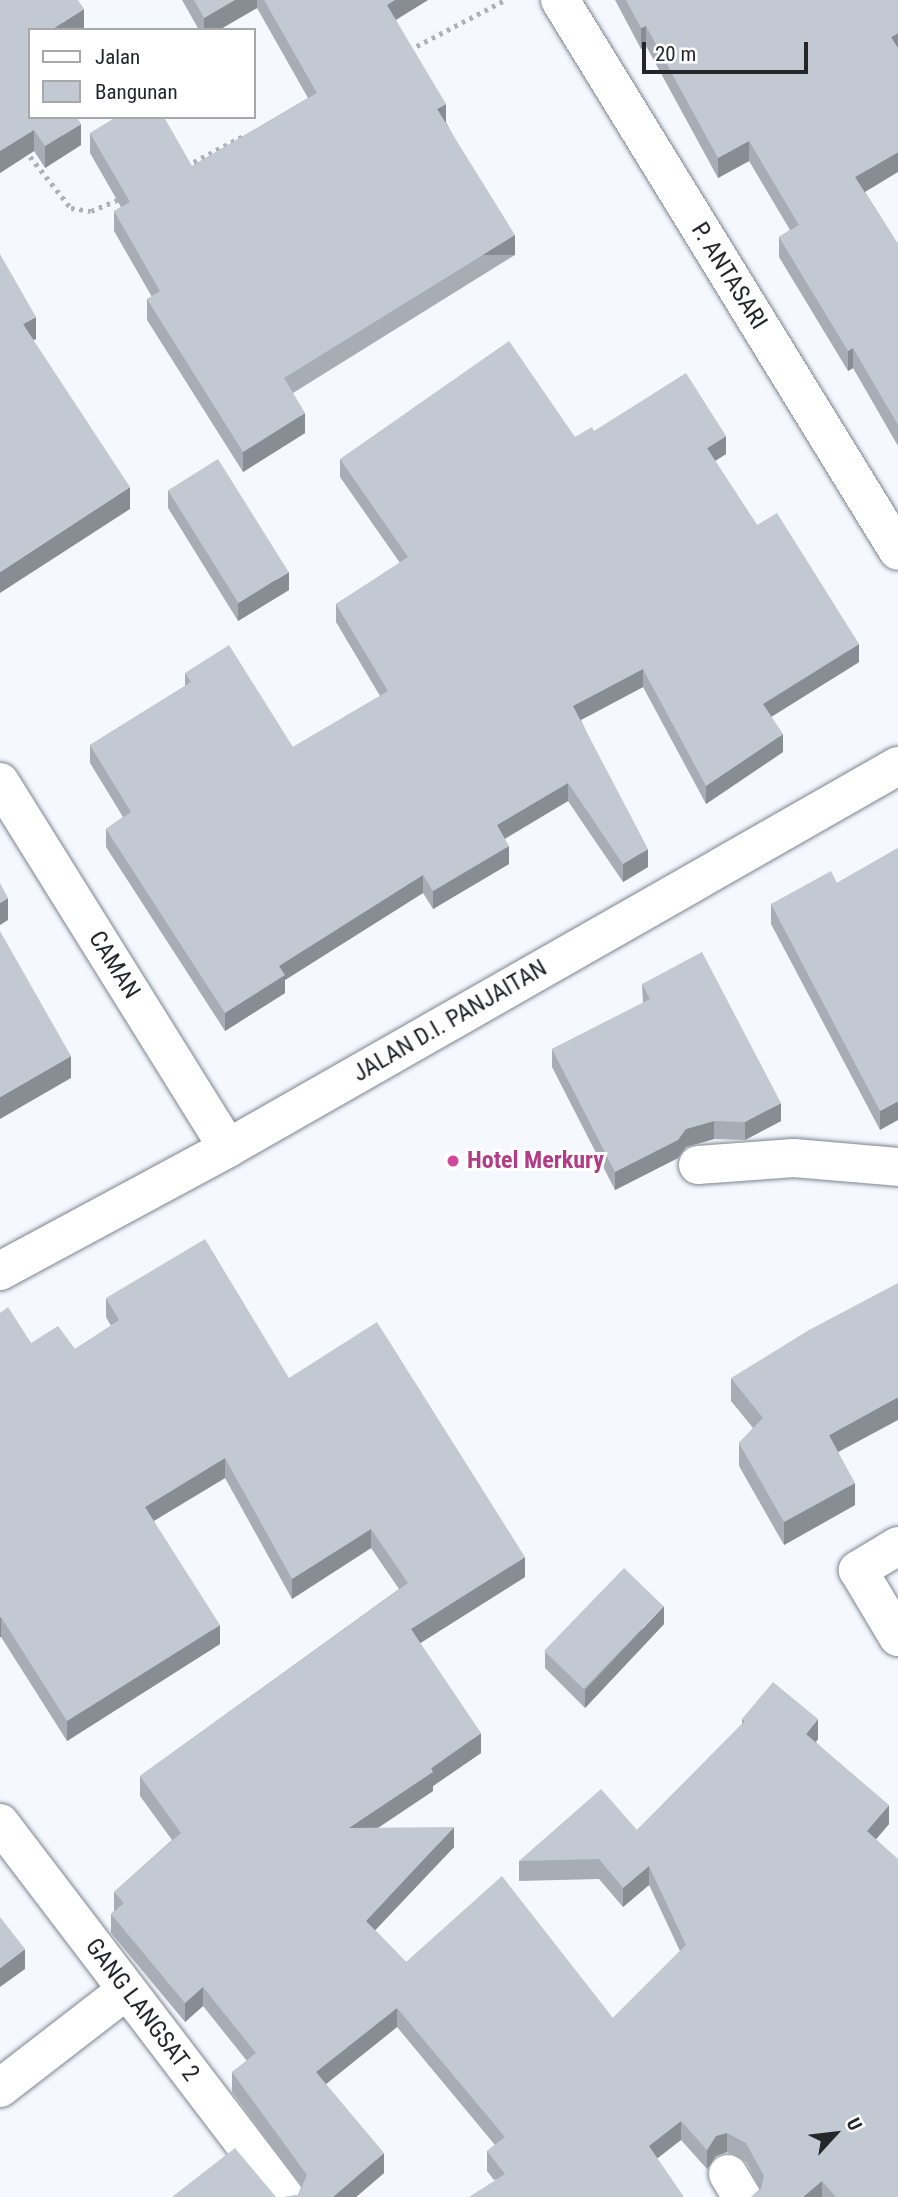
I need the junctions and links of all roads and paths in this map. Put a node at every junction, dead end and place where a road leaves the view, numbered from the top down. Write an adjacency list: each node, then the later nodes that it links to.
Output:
1 (505, 0): 3 (path)
2 (560, 0): 8 (street, P. ANTASARI)
3 (405, 52)
4 (256, 130): 6 (path)
5 (21, 145): 7 (path)
6 (182, 168)
7 (132, 194)
8 (898, 551)
9 (898, 766): 11 (street, JALAN D.I. PANJAITAN)
10 (0, 782): 11 (street, CAMAN)
11 (228, 1148): 14 (street, JALAN D.I. PANJAITAN)
12 (698, 1165): 13 (street)
13 (898, 1167)
14 (0, 1271)
15 (898, 1546): 16 (street)
16 (898, 1637)
17 (0, 1823): 18 (street, GANG LANGSAT 2)
18 (127, 1990): 19 (street); 20 (street, GANG LANGSAT 2)
19 (0, 2088)
20 (285, 2197)

